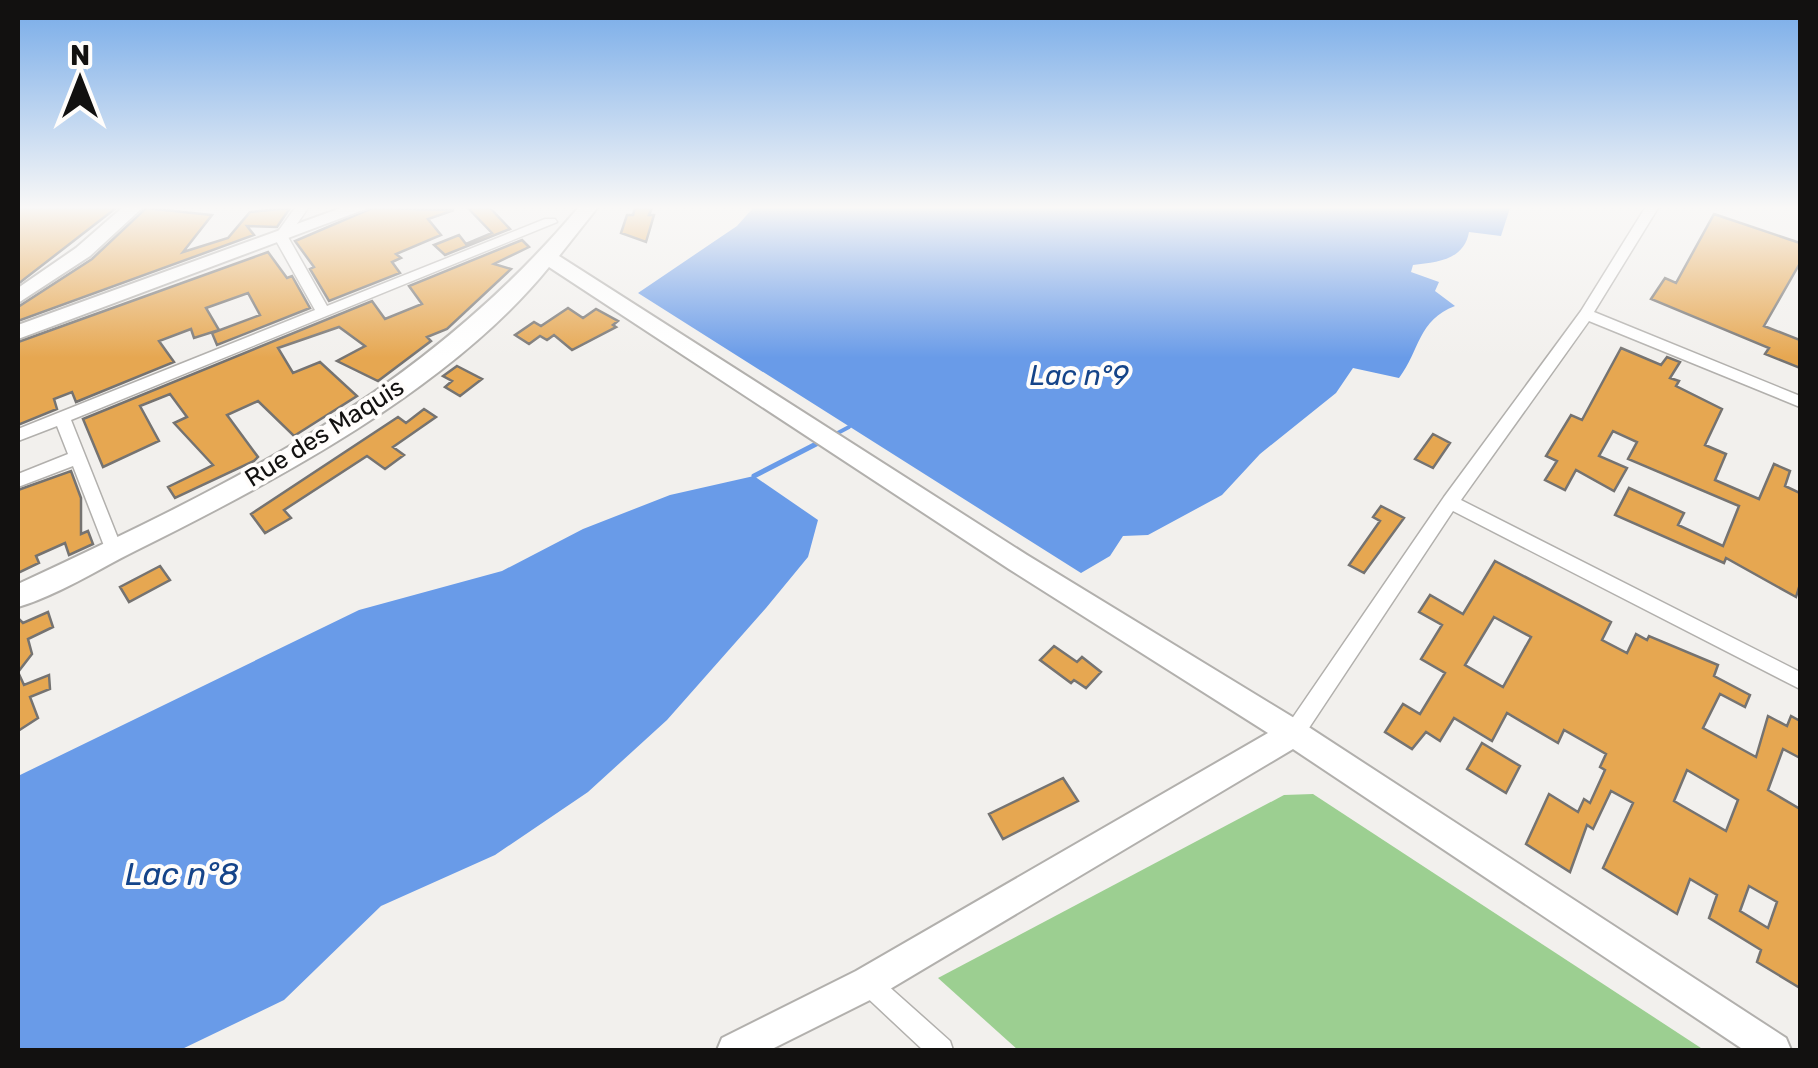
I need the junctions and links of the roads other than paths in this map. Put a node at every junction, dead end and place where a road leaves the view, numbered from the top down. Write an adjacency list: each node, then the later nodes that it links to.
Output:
1 (75, 258): 7 (street)
2 (223, 258): 10 (street)
3 (293, 258): 8 (street)
4 (470, 258): 8 (street)
5 (549, 258): 17 (street, Rue des Maquis); 20 (street)
6 (1621, 258): 9 (street)
7 (18, 297)
8 (322, 311): 12 (street)
9 (1586, 314): 11 (street); 16 (street)
10 (18, 332)
11 (1800, 402)
12 (62, 418): 13 (street); 14 (street)
13 (18, 435)
14 (78, 457): 15 (street); 17 (street)
15 (18, 481)
16 (1450, 502): 19 (street); 20 (street)
17 (114, 551): 18 (street, Rue des Maquis)
18 (18, 596)
19 (1800, 681)
20 (1294, 733): 21 (street); 24 (street)
21 (868, 982): 22 (street); 23 (street)
22 (734, 1050)
23 (941, 1050)
24 (1774, 1050)

